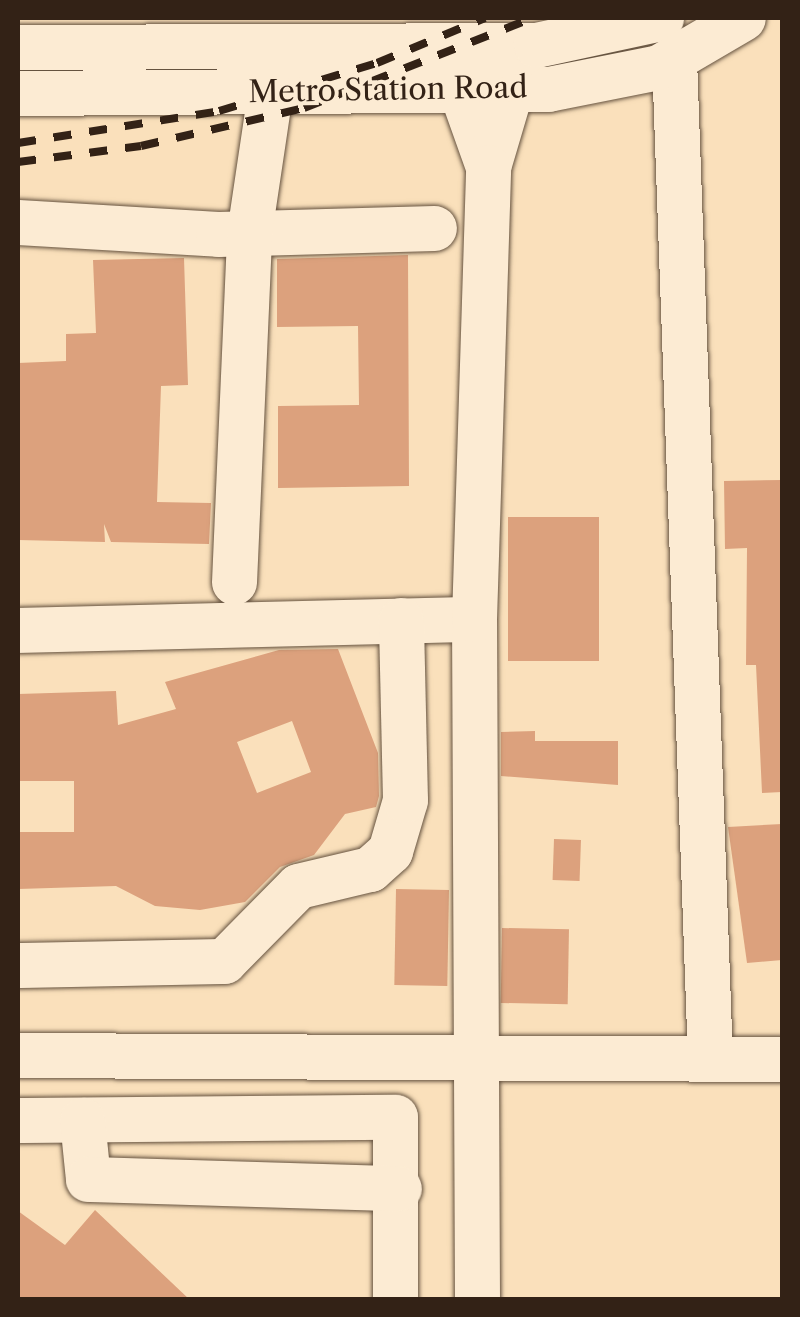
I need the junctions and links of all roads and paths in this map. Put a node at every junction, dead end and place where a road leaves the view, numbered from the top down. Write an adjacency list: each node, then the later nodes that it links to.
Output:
1 (742, 18): 3 (street, Metro Station Road)
2 (270, 32): 3 (street, Metro Station Road); 4 (street, Metro Station Road)
3 (667, 38): 5 (street, Metro Station Road); 19 (street)
4 (18, 47)
5 (512, 89): 6 (street, Metro Station Road); 9 (street)
6 (460, 91): 7 (street, Metro Station Road); 9 (street)
7 (270, 92): 8 (street, Metro Station Road); 12 (street)
8 (18, 93)
9 (488, 167): 14 (street)
10 (18, 222): 12 (street)
11 (434, 228): 12 (street)
12 (248, 233): 13 (street)
13 (234, 582)
14 (474, 619): 15 (street); 21 (street)
15 (401, 620): 16 (street); 17 (street)
16 (18, 630)
17 (18, 965)
18 (18, 1055): 21 (street)
19 (710, 1058): 20 (street); 21 (street)
20 (782, 1059)
21 (476, 1062): 26 (street)
22 (18, 1120): 23 (street)
23 (82, 1120): 24 (street); 24 (street)
24 (399, 1188): 25 (street)
25 (395, 1300)
26 (476, 1300)

